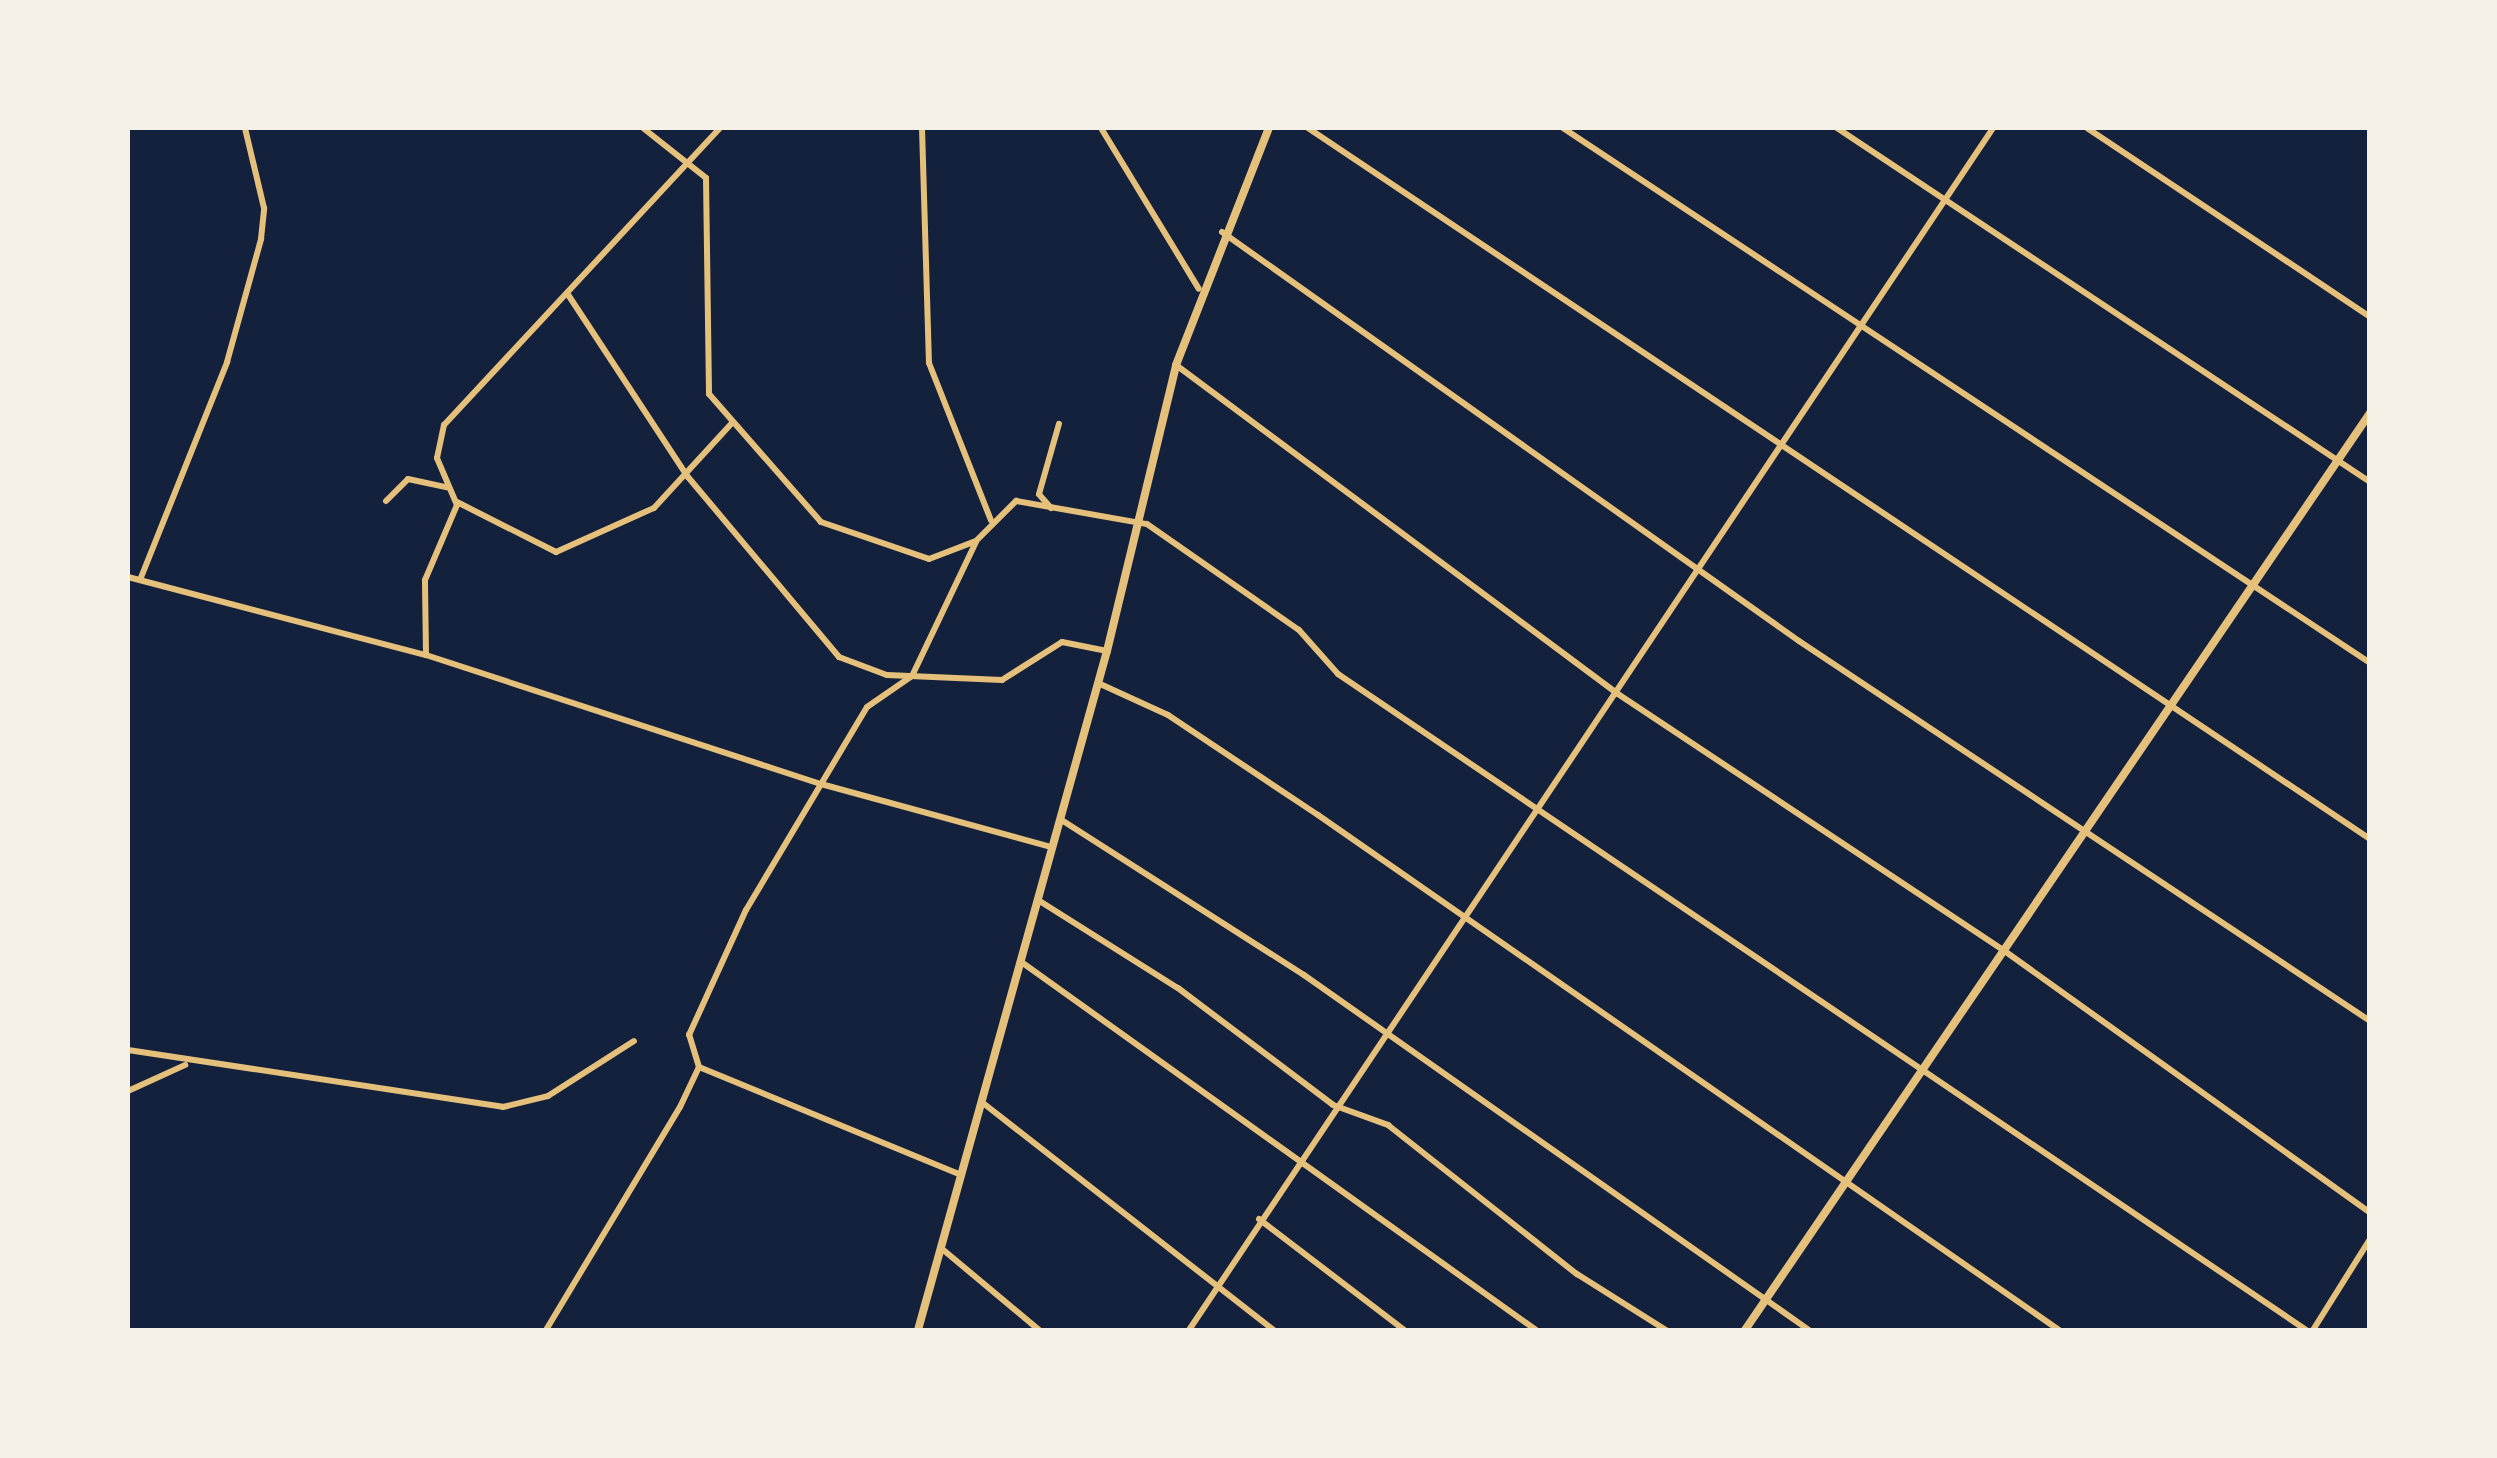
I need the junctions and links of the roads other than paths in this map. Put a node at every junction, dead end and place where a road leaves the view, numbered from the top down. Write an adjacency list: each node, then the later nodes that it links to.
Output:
1 (245, 128): 36 (street)
2 (643, 128): 12 (street)
3 (720, 128): 12 (street)
4 (922, 128): 31 (street)
5 (1100, 128): 15 (street)
6 (1268, 128): 14 (street)
7 (1308, 128): 23 (street)
8 (1563, 128): 18 (street)
9 (1837, 128): 13 (street)
10 (1993, 128): 13 (street)
11 (2087, 128): 17 (street)
12 (690, 160): 16 (street); 22 (street)
13 (1946, 200): 18 (street); 24 (street)
14 (1222, 232): 15 (street); 34 (street)
15 (1199, 289): 19 (street)
16 (567, 293): 25 (street); 27 (street)
17 (2370, 317)
18 (1861, 325): 23 (street); 37 (street)
19 (1176, 365): 32 (street); 43 (street)
20 (2370, 412): 24 (street)
21 (1059, 424): 30 (street)
22 (730, 425): 25 (street); 33 (street)
23 (1781, 446): 34 (street); 44 (street)
24 (2337, 460): 26 (street); 37 (street)
25 (688, 477): 29 (street); 41 (street)
26 (2370, 482)
27 (447, 487): 28 (street); 29 (street)
28 (386, 501)
29 (456, 502): 39 (street)
30 (1052, 509): 31 (street); 32 (street)
31 (992, 520): 33 (street)
32 (1138, 522): 38 (street); 46 (street)
33 (976, 541): 41 (street)
34 (1697, 566): 43 (street); 48 (street)
35 (128, 577): 36 (street)
36 (140, 580): 39 (street)
37 (2254, 586): 40 (street); 44 (street)
38 (1107, 652): 41 (street); 42 (street)
39 (426, 655): 45 (street)
40 (2370, 664)
41 (912, 676): 45 (street)
42 (1098, 683): 47 (street); 52 (street)
43 (1618, 694): 46 (street); 53 (street)
44 (2172, 710): 48 (street); 49 (street)
45 (821, 784): 50 (street); 60 (street)
46 (1540, 812): 52 (street); 61 (street)
47 (1060, 818): 50 (street); 56 (street)
48 (2088, 833): 53 (street); 55 (street)
49 (2370, 839)
50 (1052, 848): 51 (street)
51 (1038, 900): 54 (street); 64 (street)
52 (1462, 914): 56 (street); 67 (street)
53 (2006, 952): 61 (street); 68 (street)
54 (1020, 961): 63 (street); 65 (street)
55 (2370, 1020)
56 (1380, 1035): 64 (street); 73 (street)
57 (634, 1040): 59 (street)
58 (128, 1050): 59 (street)
59 (186, 1065): 62 (street)
60 (699, 1067): 66 (street); 74 (street)
61 (1926, 1068): 67 (street); 85 (street)
62 (128, 1089)
63 (982, 1103): 66 (street); 72 (street)
64 (1340, 1106): 65 (street); 81 (street)
65 (1296, 1164): 69 (street); 80 (street)
66 (961, 1175): 71 (street)
67 (1846, 1183): 73 (street); 84 (street)
68 (2370, 1213)
69 (1260, 1219): 72 (street); 79 (street)
70 (2370, 1238): 85 (street)
71 (941, 1248): 75 (street); 76 (street)
72 (1214, 1284): 77 (street); 78 (street)
73 (1763, 1302): 82 (street); 83 (street)
74 (546, 1330)
75 (918, 1330)
76 (1040, 1330)
77 (1189, 1330)
78 (1274, 1330)
79 (1404, 1330)
80 (1536, 1330)
81 (1666, 1330)
82 (1745, 1330)
83 (1808, 1330)
84 (2060, 1330)
85 (2310, 1330)

